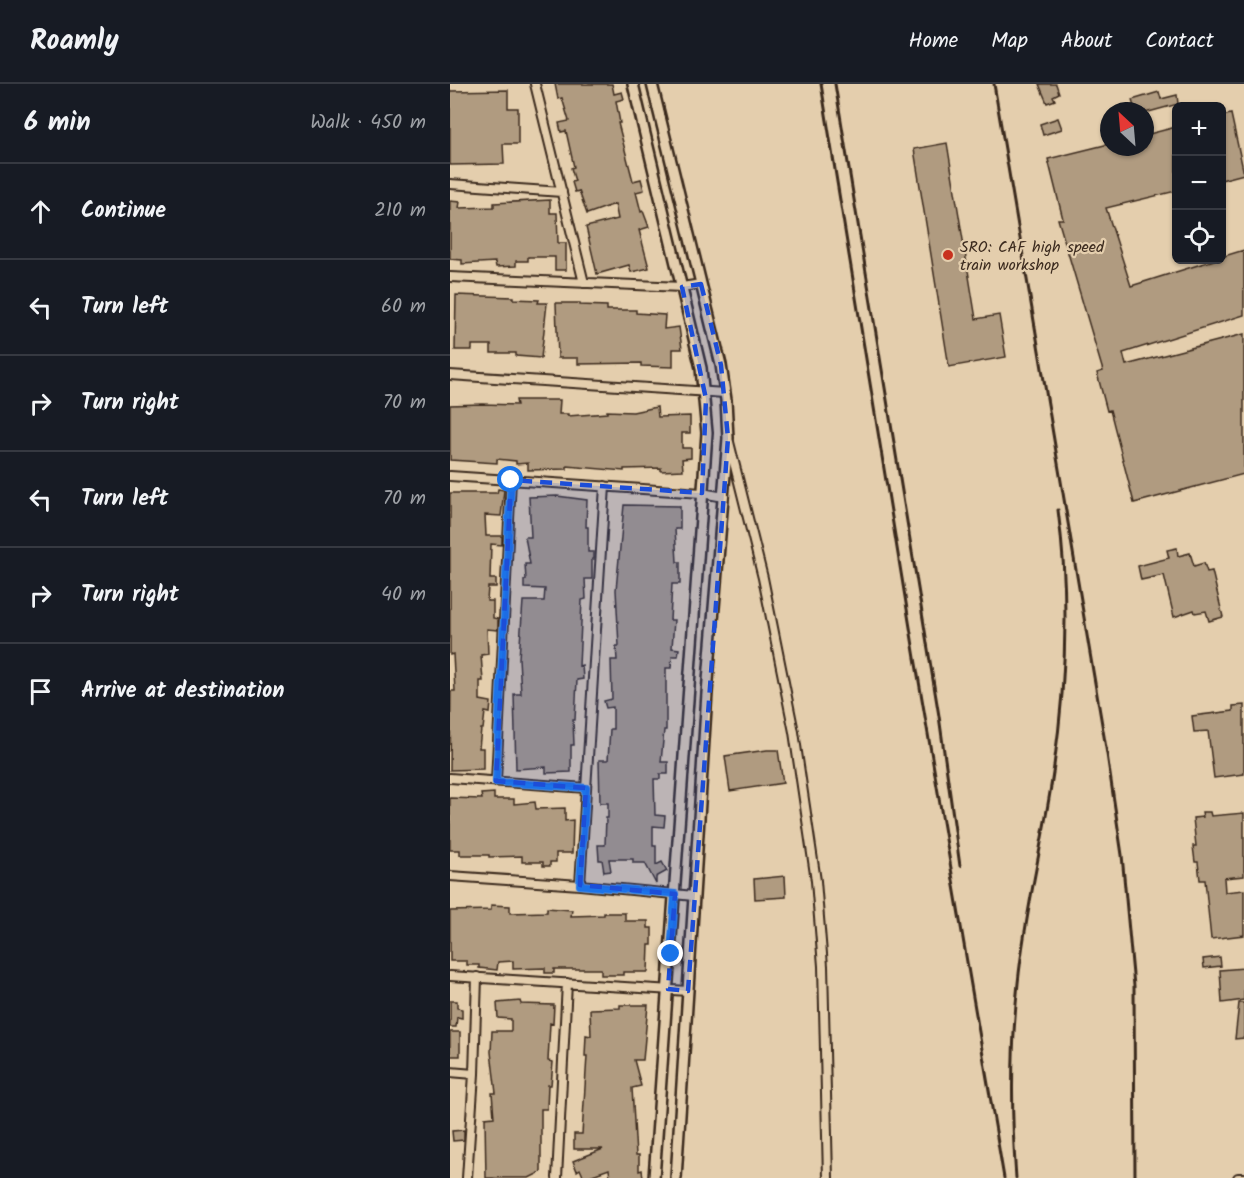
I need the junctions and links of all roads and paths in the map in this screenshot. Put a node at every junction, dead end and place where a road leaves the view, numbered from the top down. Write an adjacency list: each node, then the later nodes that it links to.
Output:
1 (535, 84): 5 (street)
2 (633, 84): 9 (street)
3 (652, 84): 8 (street)
4 (450, 184): 5 (street)
5 (562, 192): 7 (street)
6 (450, 277): 7 (street)
7 (584, 283): 9 (street)
8 (700, 284): 9 (street); 12 (street)
9 (682, 287): 11 (street)
10 (450, 375): 11 (street)
11 (704, 391): 12 (street); 17 (street)
12 (725, 393): 13 (street)
13 (728, 438): 18 (street); 37 (street)
14 (450, 476): 15 (street)
15 (511, 480): 16 (street); 20 (street)
16 (605, 486): 17 (street); 21 (street)
17 (702, 492): 18 (street); 24 (street)
18 (724, 497): 25 (street)
19 (450, 778): 20 (street)
20 (496, 782): 21 (street)
21 (586, 788): 23 (street)
22 (450, 876): 23 (street)
23 (580, 885): 24 (street)
24 (675, 894): 25 (street); 29 (street)
25 (694, 896): 30 (street)
26 (450, 976): 27 (street)
27 (477, 978): 28 (street); 32 (street)
28 (567, 983): 29 (street); 34 (street)
29 (668, 989): 30 (street); 35 (street)
30 (688, 991): 36 (street)
31 (450, 1072): 32 (street)
32 (474, 1074): 33 (street)
33 (467, 1178)
34 (557, 1178)
35 (654, 1178)
36 (676, 1178)
37 (828, 1178)
38 (1238, 1178): 39 (street)
39 (1244, 1178)

